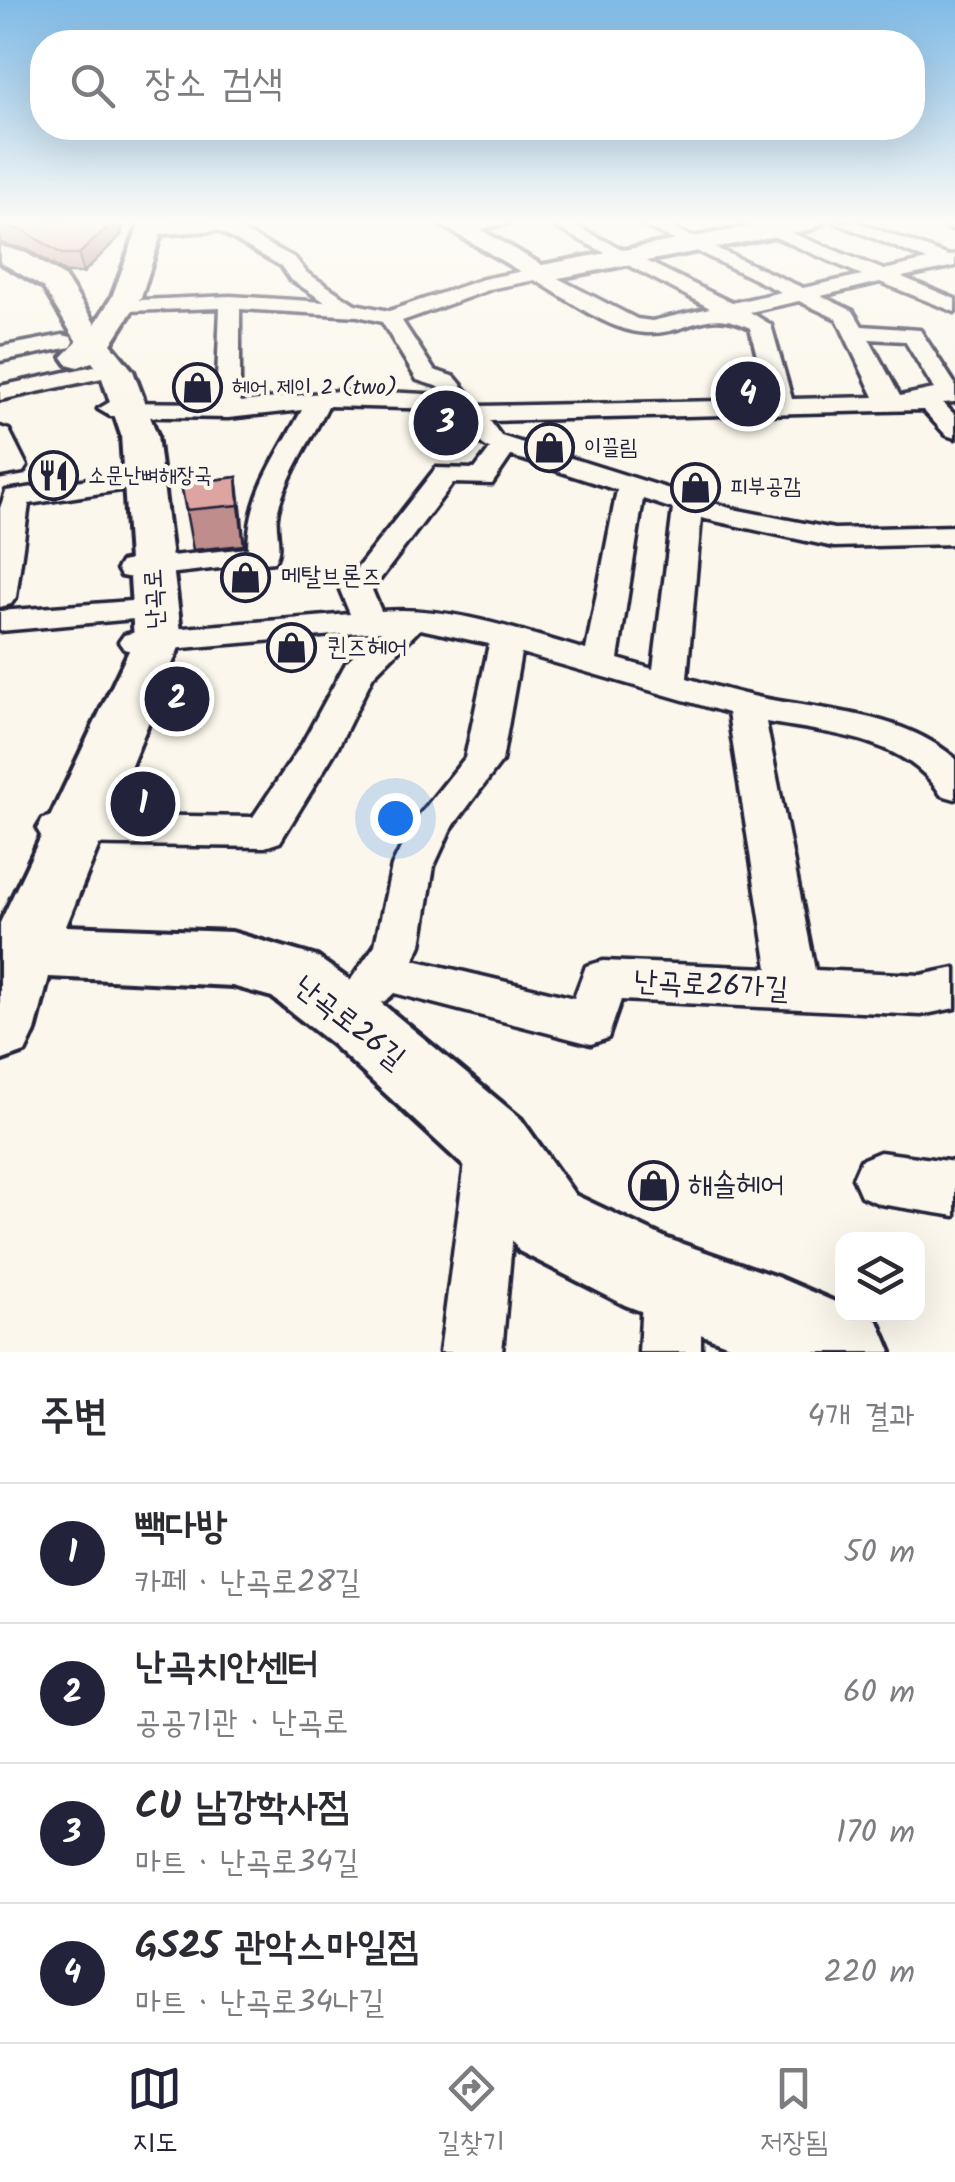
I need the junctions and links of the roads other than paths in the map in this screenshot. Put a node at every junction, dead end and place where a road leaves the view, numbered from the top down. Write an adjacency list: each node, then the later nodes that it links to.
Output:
1 (25, 285): 20 (street, 난곡로)
2 (55, 285): 20 (street, 난곡로)
3 (132, 285): 13 (street)
4 (313, 285): 15 (street)
5 (487, 285): 17 (street)
6 (559, 285): 16 (street)
7 (679, 285): 16 (street)
8 (783, 285): 11 (street)
9 (842, 285): 11 (street)
10 (904, 285): 14 (street)
11 (802, 294): 16 (street); 18 (street)
12 (230, 302): 13 (street); 15 (street); 27 (street)
13 (126, 305): 20 (street)
14 (955, 306)
15 (350, 309): 17 (street)
16 (731, 311): 25 (street)
17 (390, 318): 26 (street)
18 (854, 332): 22 (street); 24 (street)
19 (0, 354): 20 (street)
20 (95, 372): 21 (street); 27 (street); 32 (street, 난곡로); 37 (street, 난곡로)
21 (0, 392)
22 (946, 398): 24 (street); 28 (street)
23 (319, 400): 26 (street); 27 (street); 37 (street)
24 (894, 404): 25 (street)
25 (782, 406): 26 (street)
26 (468, 410): 30 (street)
27 (228, 411)
28 (955, 430)
29 (0, 435): 31 (street)
30 (506, 445): 33 (street); 40 (street)
31 (0, 468)
32 (124, 482): 36 (street); 37 (street, 난곡로)
33 (631, 487): 34 (street); 42 (street)
34 (688, 506): 35 (street); 43 (street)
35 (955, 534)
36 (0, 597)
37 (145, 606): 39 (street); 40 (street); 46 (street, 난곡로)
38 (412, 618): 40 (street); 41 (street); 46 (street)
39 (0, 622)
40 (370, 622)
41 (507, 640): 42 (street); 50 (street)
42 (600, 666): 43 (street)
43 (669, 685): 44 (street)
44 (745, 706): 45 (street); 49 (street)
45 (955, 785)
46 (62, 829): 47 (street, 난곡로)
47 (8, 947): 50 (street, 난곡로26길); 51 (street, 난곡로)
48 (955, 988): 49 (street, 난곡로26가길)
49 (795, 990): 50 (street, 난곡로26가길)
50 (365, 993): 52 (street, 난곡로26길)
51 (0, 1031)
52 (494, 1144): 55 (street, 난곡로26길); 56 (street)
53 (880, 1178): 54 (street)
54 (955, 1188)
55 (671, 1317): 57 (street, 난곡로26길)
56 (472, 1352)
57 (847, 1352)

